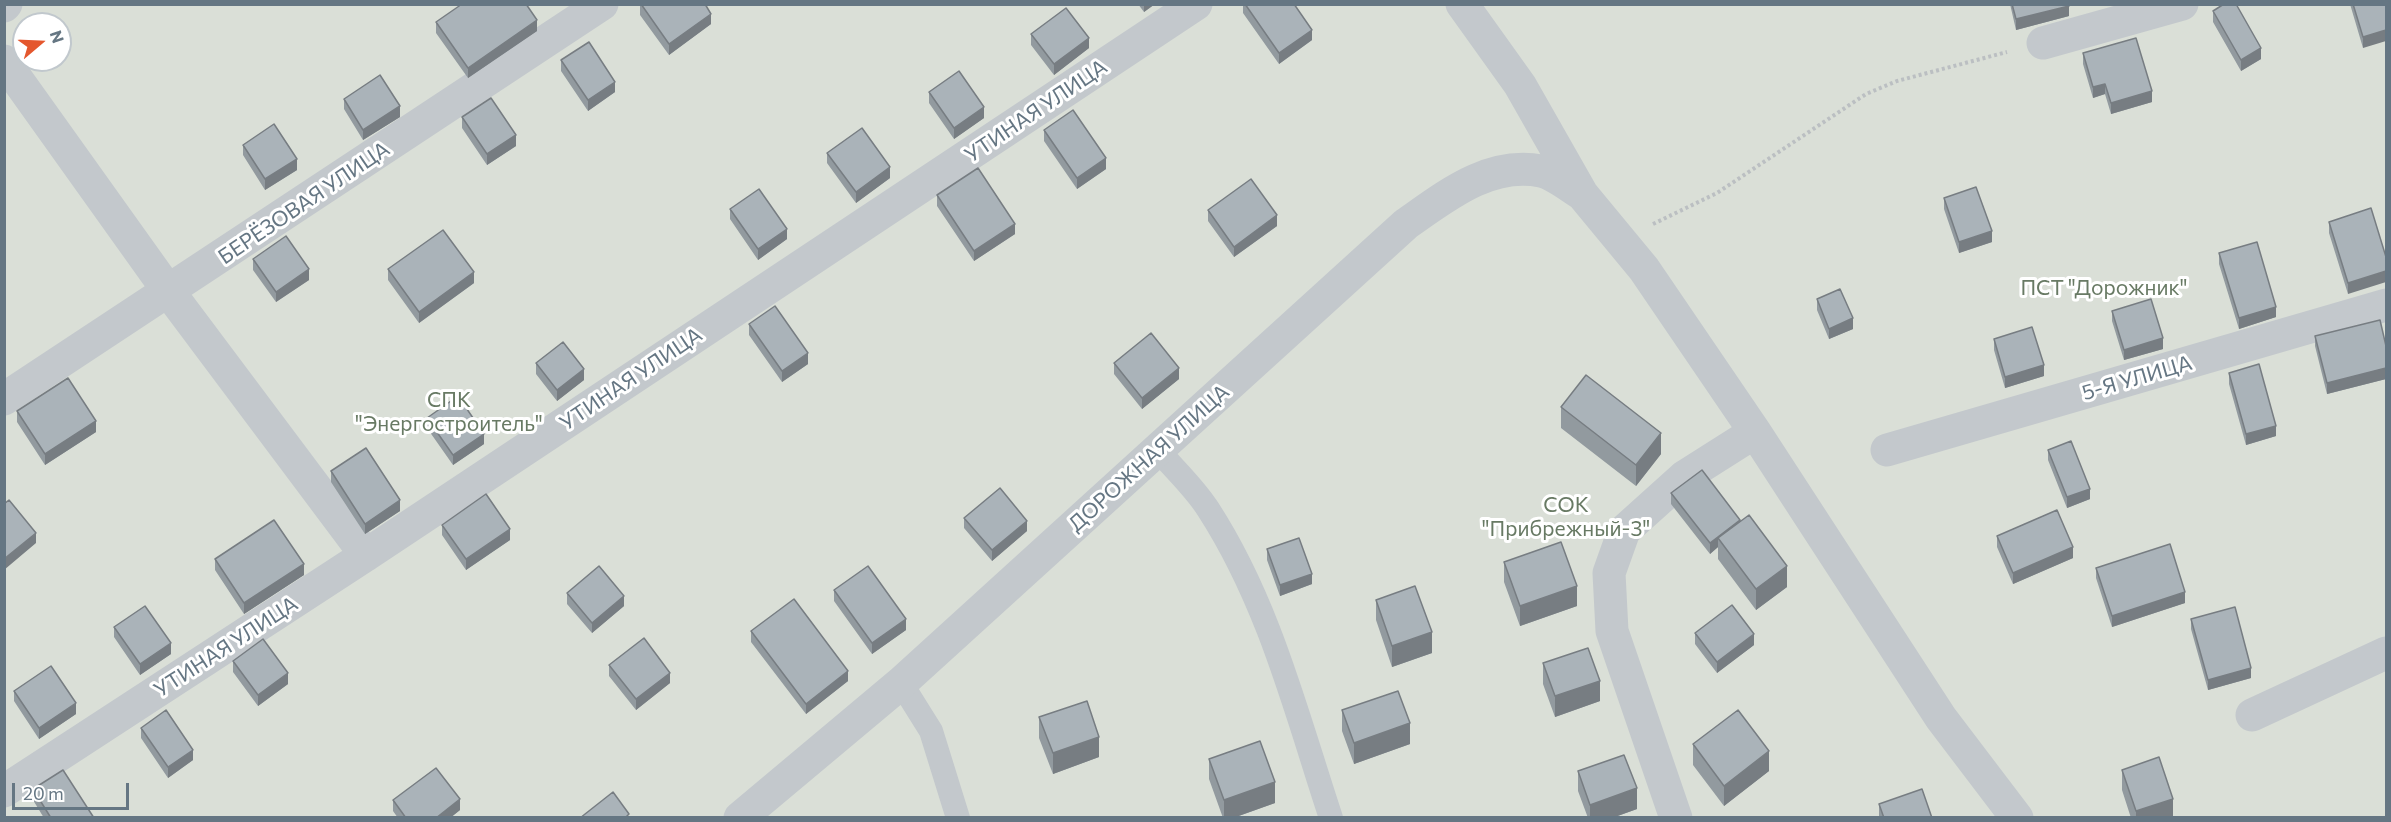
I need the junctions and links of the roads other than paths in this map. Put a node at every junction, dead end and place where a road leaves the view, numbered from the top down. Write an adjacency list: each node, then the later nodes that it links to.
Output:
1 (602, 4): 8 (street, БЕРЁЗОВАЯ УЛИЦА)
2 (1196, 4): 14 (street, УТИНАЯ УЛИЦА)
3 (1462, 4): 7 (street)
4 (2182, 4): 5 (street)
5 (2043, 43)
6 (4, 61): 8 (street)
7 (1582, 194): 11 (street); 12 (street, ДОРОЖНАЯ УЛИЦА)
8 (169, 292): 10 (street, БЕРЁЗОВАЯ УЛИЦА); 14 (street)
9 (2386, 305): 13 (street, 5-Я УЛИЦА)
10 (4, 399)
11 (1755, 432): 22 (street); 23 (street)
12 (1157, 449): 16 (street, ДОРОЖНАЯ УЛИЦА); 21 (lane)
13 (1887, 450)
14 (366, 555): 18 (street, УТИНАЯ УЛИЦА)
15 (2386, 653): 17 (street)
16 (901, 683): 19 (street, ДОРОЖНАЯ УЛИЦА); 20 (lane)
17 (2252, 715)
18 (4, 791)
19 (740, 818)
20 (958, 818)
21 (1330, 818)
22 (1676, 818)
23 (2017, 818)

